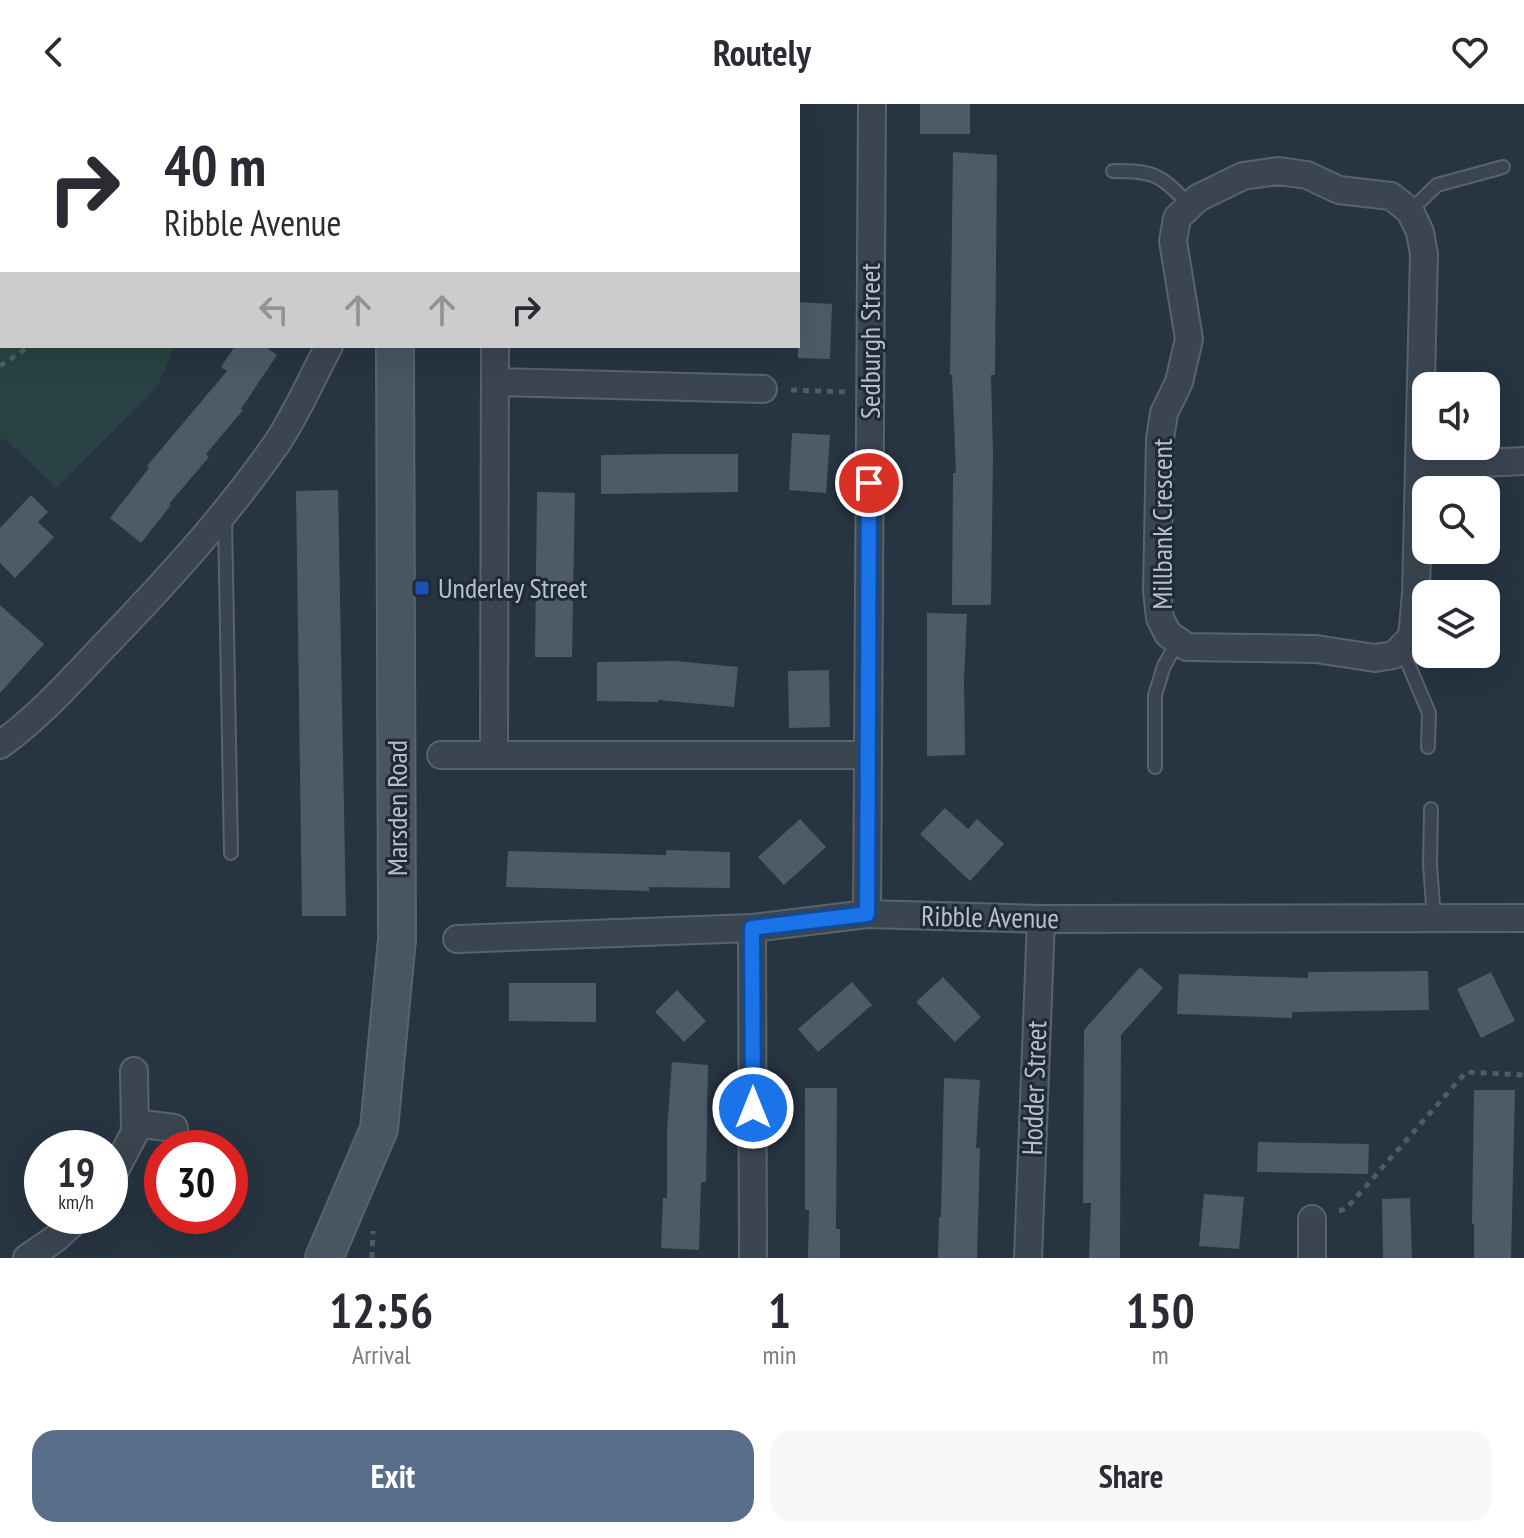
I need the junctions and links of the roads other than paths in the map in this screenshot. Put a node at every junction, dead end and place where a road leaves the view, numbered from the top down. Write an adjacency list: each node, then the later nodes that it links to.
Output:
1 (872, 104): 20 (street, Sedburgh Street)
2 (1503, 167): 5 (lane)
3 (1113, 171): 4 (lane)
4 (1190, 205): 5 (street); 14 (street, Millbank Crescent)
5 (1410, 211): 12 (street)
6 (328, 348): 13 (street)
7 (395, 348): 37 (street, Marsden Road)
8 (495, 348): 9 (street)
9 (495, 382): 10 (street); 19 (street)
10 (763, 389)
11 (1524, 461): 12 (street)
12 (1419, 466): 15 (street)
13 (225, 511): 16 (street); 23 (lane)
14 (1178, 641): 15 (street, Millbank Crescent); 21 (lane)
15 (1401, 647): 17 (lane)
16 (0, 745)
17 (1428, 747)
18 (441, 755): 19 (street)
19 (494, 755): 20 (street)
20 (868, 755): 24 (street, Sedburgh Street)
21 (1155, 767)
22 (1431, 809): 25 (lane)
23 (231, 853)
24 (867, 914): 27 (street, Ribble Avenue); 28 (street, Ribble Avenue)
25 (1434, 918): 26 (street, Ribble Avenue); 27 (street, Ribble Avenue)
26 (1524, 918)
27 (1041, 919): 39 (street, Hodder Street)
28 (752, 928): 29 (street, Ribble Avenue); 38 (street)
29 (457, 939)
30 (134, 1071): 31 (street)
31 (135, 1123): 32 (street); 33 (street)
32 (174, 1128)
33 (128, 1145)
34 (1312, 1219): 40 (street)
35 (60, 1234): 36 (street)
36 (27, 1258)
37 (324, 1258)
38 (753, 1258)
39 (1028, 1258)
40 (1312, 1258)

